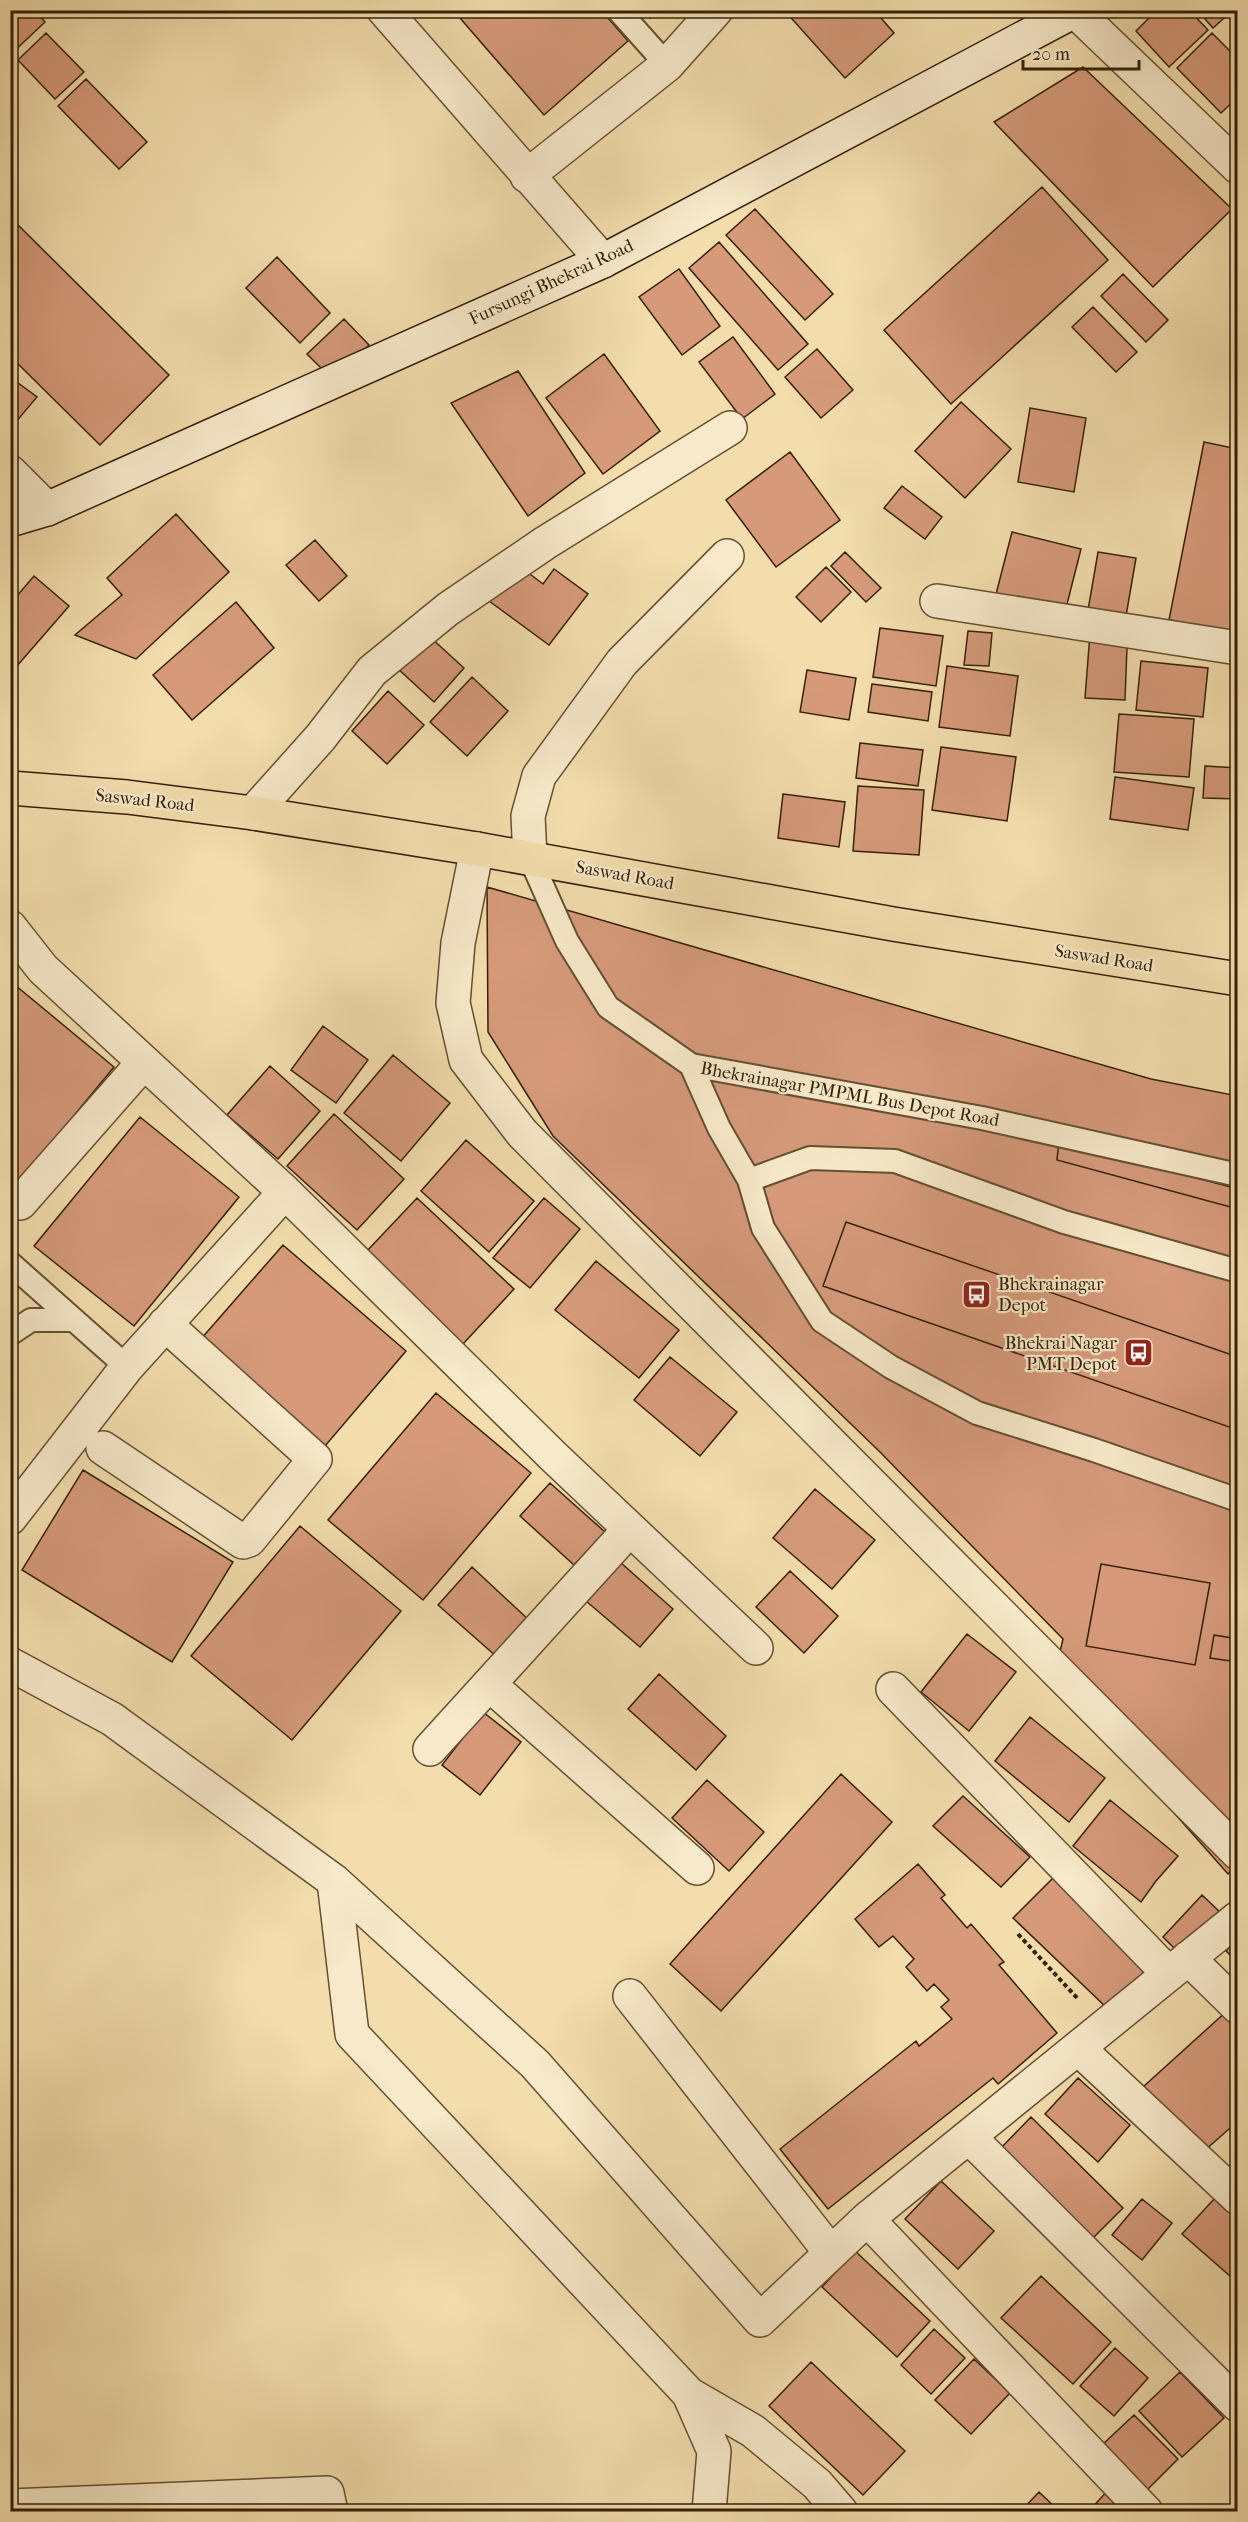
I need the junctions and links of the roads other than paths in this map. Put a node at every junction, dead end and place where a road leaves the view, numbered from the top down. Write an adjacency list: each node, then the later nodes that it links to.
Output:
1 (384, 10): 7 (street)
2 (618, 10): 5 (lane)
3 (716, 10): 5 (street)
4 (1076, 11): 6 (street); 8 (street, Fursungi Bhekrai Road)
5 (667, 65): 7 (street)
6 (1238, 167)
7 (527, 176): 8 (street)
8 (603, 261): 11 (street, Fursungi Bhekrai Road)
9 (730, 428): 17 (street)
10 (10, 472): 11 (street)
11 (47, 509): 12 (street, Fursungi Bhekrai Road)
12 (10, 520)
13 (727, 556): 19 (street)
14 (936, 601): 15 (street)
15 (1238, 648)
16 (10, 788): 17 (highway, Saswad Road)
17 (253, 813): 18 (highway, Saswad Road)
18 (477, 849): 19 (highway, Saswad Road); 43 (street)
19 (530, 858): 21 (highway, Saswad Road); 23 (lane, Bhekrainagar PMPML Bus Depot Road)
20 (14, 942): 22 (street)
21 (1238, 979)
22 (144, 1062): 26 (street); 27 (street)
23 (691, 1065): 24 (lane, Bhekrainagar PMPML Bus Depot Road); 25 (lane)
24 (1238, 1175)
25 (749, 1180): 29 (lane); 35 (lane)
26 (285, 1192): 31 (street); 37 (street)
27 (20, 1203)
28 (10, 1263): 30 (lane)
29 (1238, 1271)
30 (74, 1320): 32 (lane); 33 (lane)
31 (165, 1324): 33 (street); 34 (street)
32 (10, 1334)
33 (127, 1367): 36 (street)
34 (103, 1448)
35 (1238, 1500)
36 (10, 1518)
37 (630, 1530): 38 (street); 40 (street)
38 (756, 1648)
39 (10, 1664): 45 (street)
40 (489, 1684): 42 (street); 44 (street)
41 (893, 1689): 47 (street)
42 (430, 1749)
43 (1238, 1853)
44 (697, 1868)
45 (334, 1881): 54 (street); 55 (street)
46 (1238, 1918): 47 (street)
47 (1179, 1966): 49 (street); 50 (street)
48 (630, 1996): 54 (street)
49 (1238, 2007)
50 (1078, 2048): 51 (street); 52 (street)
51 (969, 2136): 53 (street); 56 (street)
52 (1238, 2198)
53 (867, 2219): 54 (street); 61 (street)
54 (831, 2253)
55 (689, 2394): 59 (street); 60 (street)
56 (1238, 2405)
57 (10, 2506): 58 (street)
58 (331, 2511)
59 (709, 2511)
60 (840, 2511)
61 (1146, 2511)

